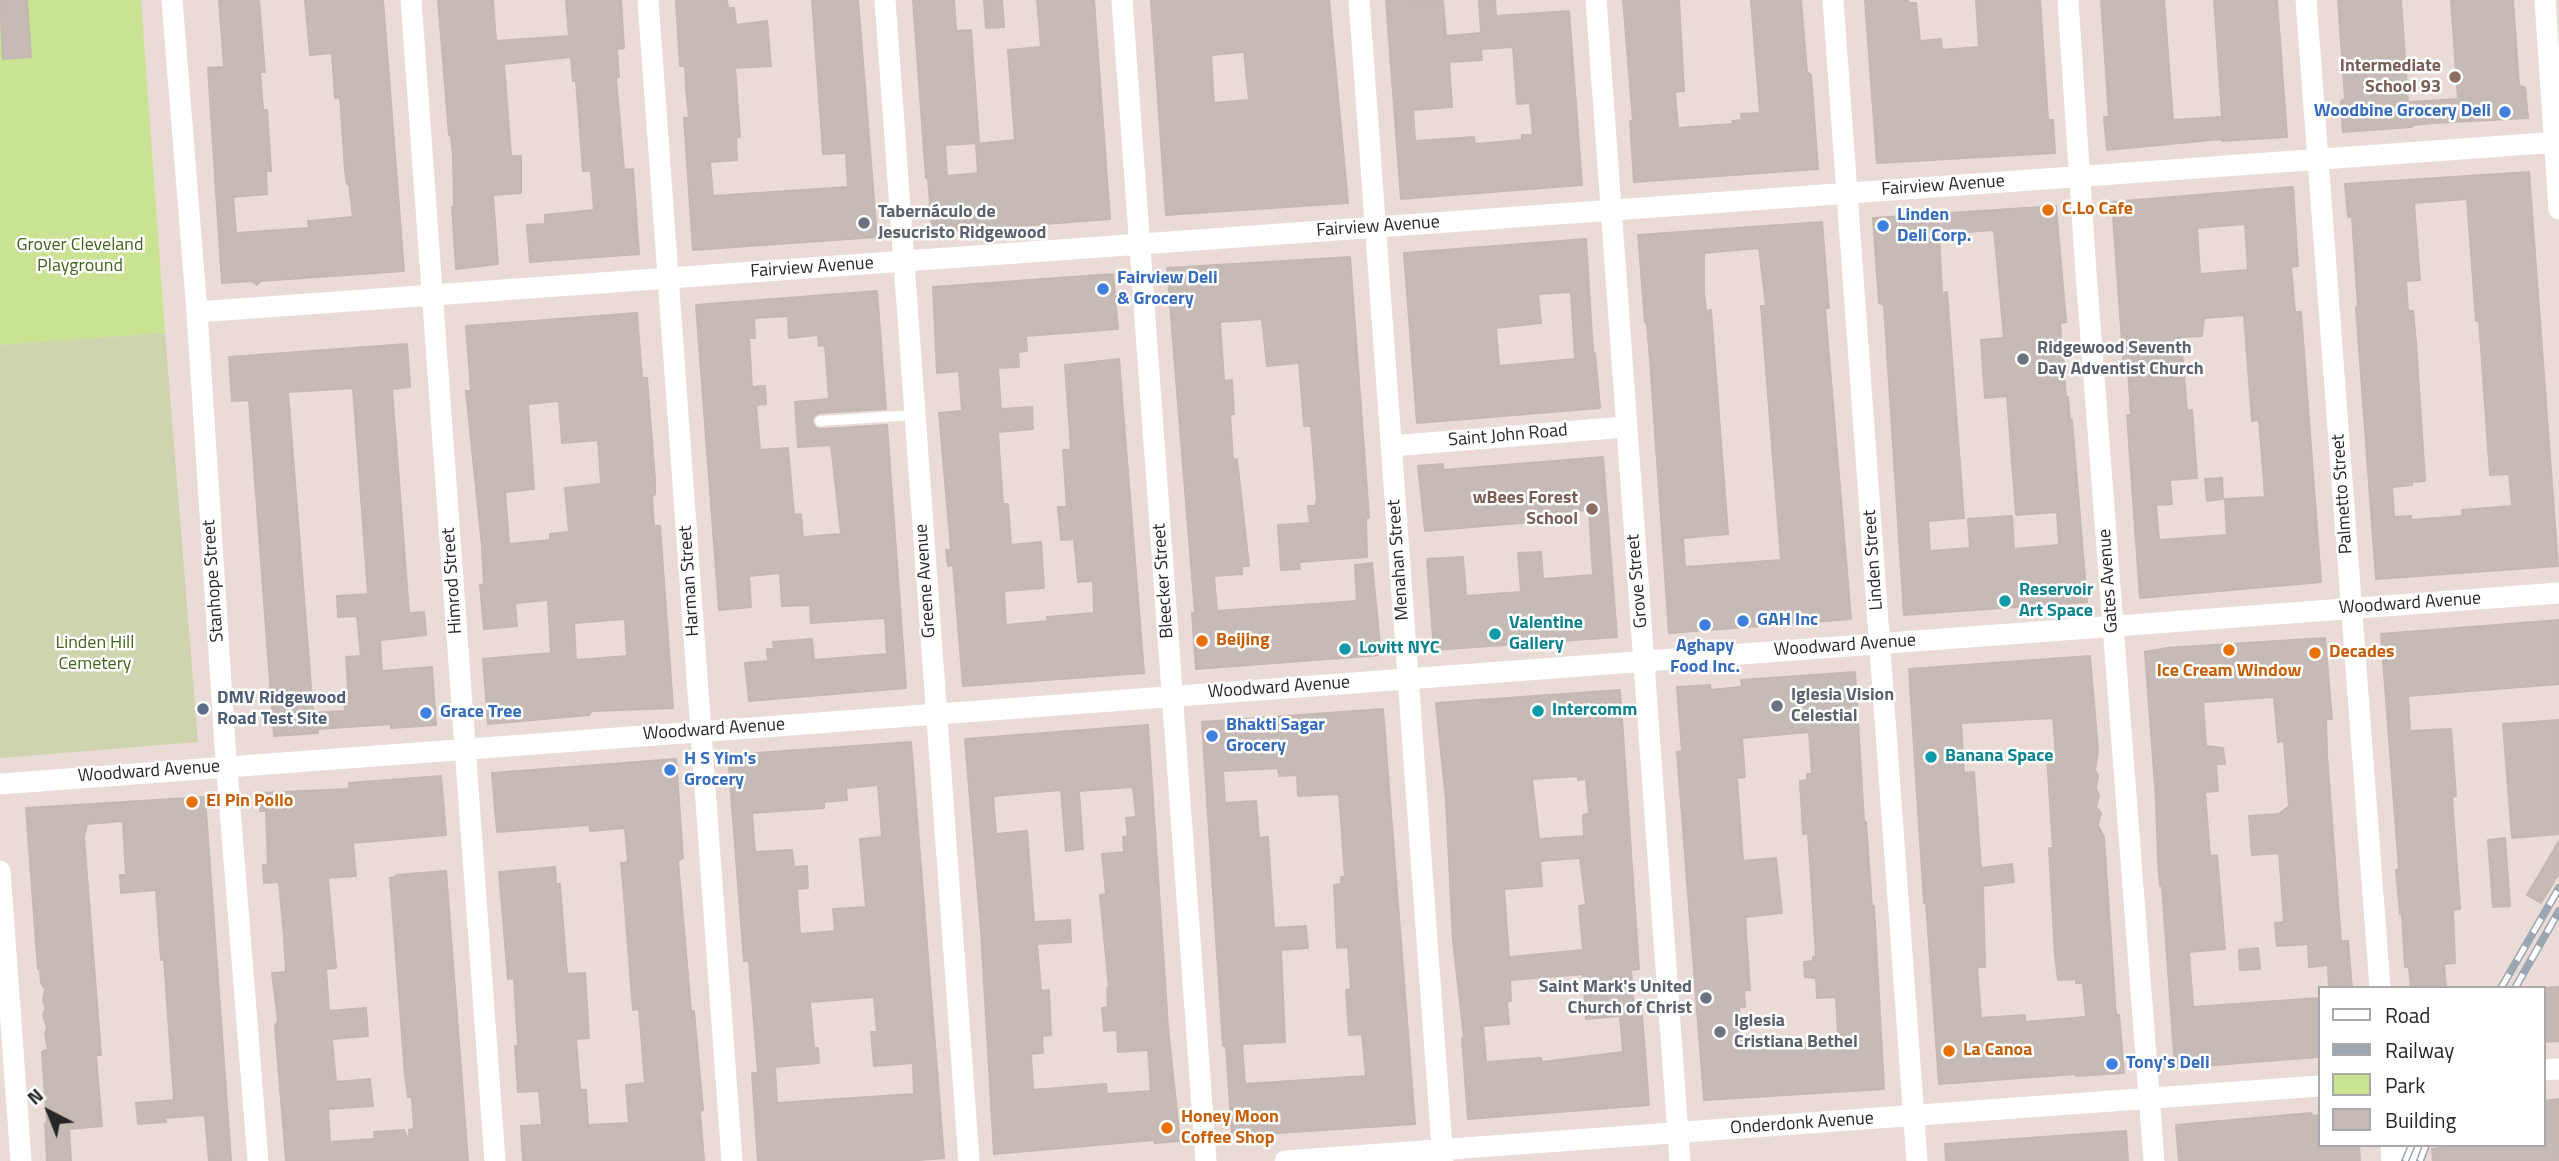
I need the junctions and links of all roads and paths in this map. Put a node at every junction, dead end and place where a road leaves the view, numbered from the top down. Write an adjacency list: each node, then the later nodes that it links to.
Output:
1 (172, 0): 23 (street, Stanhope Street)
2 (411, 0): 22 (street, Himrod Street)
3 (648, 0): 21 (street, Harman Street)
4 (884, 0): 20 (street, Greene Avenue)
5 (1122, 0): 19 (street, Bleecker Street)
6 (1359, 0): 18 (street, Menahan Street)
7 (1596, 0): 17 (street, Grove Street)
8 (1833, 0): 15 (street, Linden Street)
9 (2068, 0): 14 (street, Gates Avenue)
10 (2306, 0): 13 (street, Palmetto Street)
11 (2544, 0): 12 (street)
12 (2557, 142): 13 (street, Fairview Avenue); 16 (street)
13 (2318, 159): 14 (street, Fairview Avenue); 29 (street, Palmetto Street)
14 (2079, 176): 15 (street, Fairview Avenue); 30 (street, Gates Avenue)
15 (1847, 193): 17 (street, Fairview Avenue); 31 (street, Linden Street)
16 (2559, 209)
17 (1611, 211): 18 (street, Fairview Avenue); 26 (street, Grove Street)
18 (1375, 227): 19 (street, Fairview Avenue); 27 (street, Menahan Street)
19 (1139, 244): 20 (street, Fairview Avenue); 34 (street, Bleecker Street)
20 (903, 261): 21 (street, Fairview Avenue); 24 (street, Greene Avenue)
21 (668, 279): 22 (street, Fairview Avenue); 36 (street, Harman Street)
22 (432, 296): 23 (street, Fairview Avenue); 37 (street, Himrod Street)
23 (197, 312): 38 (street, Stanhope Street)
24 (914, 415): 25 (lane); 35 (street, Greene Avenue)
25 (820, 421)
26 (1625, 427): 27 (street, Saint John Road); 32 (street, Grove Street)
27 (1391, 446): 33 (street, Menahan Street)
28 (2559, 593): 29 (street, Woodward Avenue)
29 (2351, 608): 30 (street, Woodward Avenue); 41 (street, Palmetto Street)
30 (2112, 626): 31 (street, Woodward Avenue); 43 (street, Gates Avenue)
31 (1880, 643): 32 (street, Woodward Avenue); 44 (street, Linden Street)
32 (1644, 661): 33 (street, Woodward Avenue); 45 (street, Grove Street)
33 (1408, 678): 34 (street, Woodward Avenue); 46 (street, Menahan Street)
34 (1172, 696): 35 (street, Woodward Avenue); 52 (street, Bleecker Street)
35 (936, 713): 36 (street, Woodward Avenue); 51 (street, Greene Avenue)
36 (701, 731): 37 (street, Woodward Avenue); 50 (street, Harman Street)
37 (465, 749): 38 (street, Woodward Avenue); 49 (street, Himrod Street)
38 (227, 766): 39 (street, Woodward Avenue); 48 (street, Stanhope Street)
39 (0, 784)
40 (0, 871): 47 (street)
41 (2379, 986)
42 (2318, 1086): 43 (street, Onderdonk Avenue)
43 (2149, 1098): 44 (street, Onderdonk Avenue); 56 (street, Gates Avenue)
44 (1914, 1115): 45 (street, Onderdonk Avenue); 55 (street, Linden Street)
45 (1678, 1132): 46 (street, Onderdonk Avenue); 54 (street, Grove Street)
46 (1442, 1155): 53 (street, Onderdonk Avenue)
47 (21, 1161)
48 (258, 1161)
49 (495, 1161)
50 (732, 1161)
51 (969, 1161)
52 (1206, 1161)
53 (1285, 1161)
54 (1680, 1161)
55 (1917, 1161)
56 (2154, 1161)

